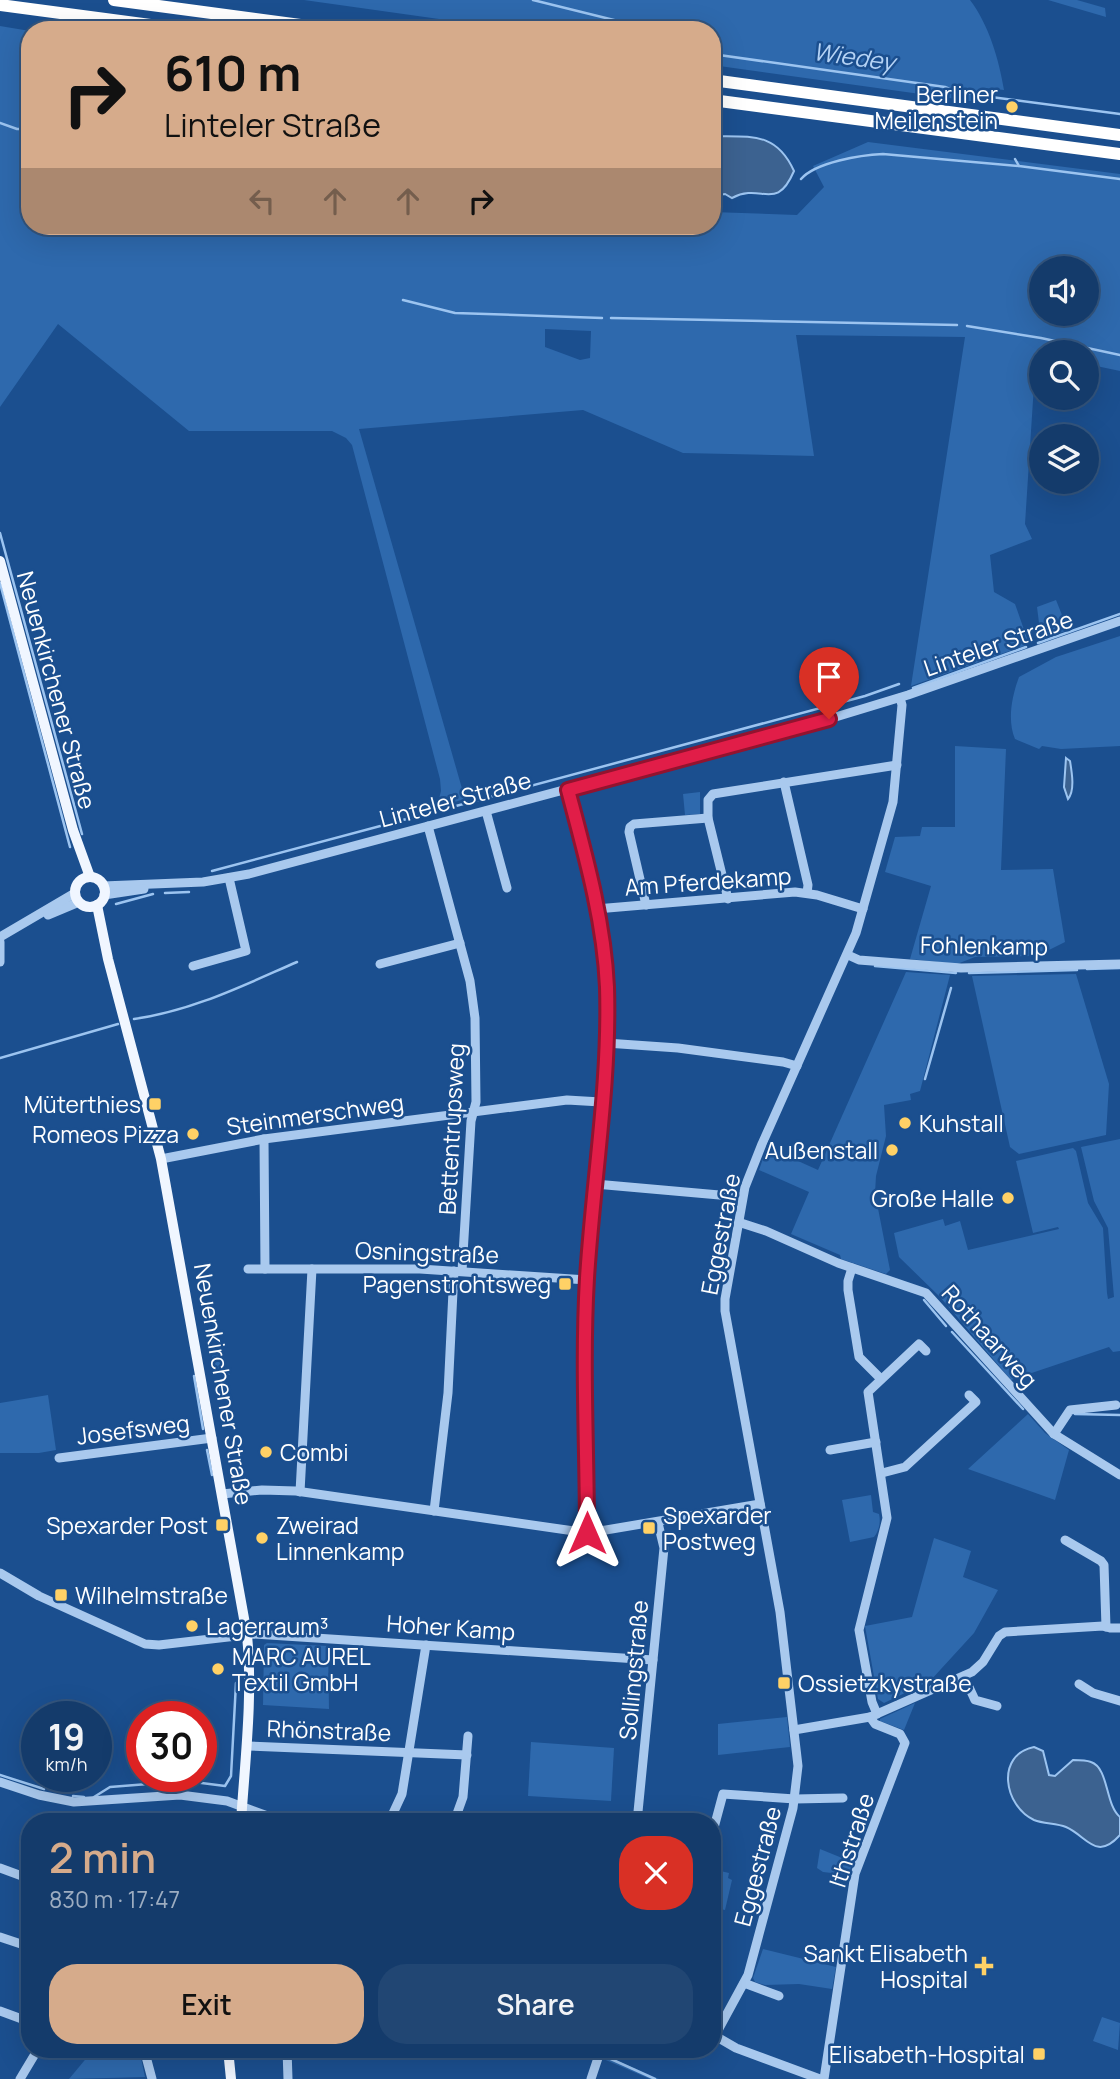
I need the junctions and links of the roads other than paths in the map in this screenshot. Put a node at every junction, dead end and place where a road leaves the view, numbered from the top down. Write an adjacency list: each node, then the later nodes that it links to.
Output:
1 (114, 0): 4 (highway)
2 (0, 5): 3 (highway)
3 (120, 21)
4 (271, 21)
5 (721, 81): 7 (highway)
6 (721, 101): 8 (highway)
7 (1120, 135)
8 (1120, 154)
9 (0, 561): 19 (main road, Neuenkirchener Straße)
10 (1120, 621): 11 (street, Linteler Straße)
11 (901, 698): 12 (street, Eggestraße); 14 (street, Linteler Straße)
12 (897, 765): 13 (street); 26 (street, Eggestraße)
13 (783, 782): 16 (street); 21 (street)
14 (568, 790): 15 (street, Linteler Straße); 25 (street)
15 (486, 811): 17 (street, Linteler Straße); 20 (street)
16 (708, 818): 23 (street); 24 (street)
17 (428, 826): 18 (street, Linteler Straße); 28 (street, Bettentrupsweg)
18 (229, 878): 22 (street, Linteler Straße); 33 (street)
19 (86, 879): 22 (main road); 22 (main road)
20 (507, 888)
21 (807, 893): 23 (street, Am Pferdekamp); 26 (street, Am Pferdekamp)
22 (91, 898): 27 (street, Linteler Straße); 39 (main road, Neuenkirchener Straße)
23 (727, 899): 24 (street, Am Pferdekamp)
24 (646, 905): 25 (street, Am Pferdekamp)
25 (596, 909): 34 (street)
26 (863, 909): 29 (street, Eggestraße)
27 (0, 940): 30 (street)
28 (460, 943): 31 (street); 37 (street, Bettentrupsweg)
29 (848, 955): 32 (street, Fohlenkamp); 35 (street, Eggestraße)
30 (0, 962)
31 (380, 964)
32 (1120, 964)
33 (193, 966)
34 (606, 1043): 35 (street); 36 (street)
35 (797, 1066): 41 (street, Eggestraße)
36 (601, 1102): 37 (street, Steinmerschweg); 40 (street)
37 (474, 1112): 38 (street, Steinmerschweg); 47 (street, Bettentrupsweg)
38 (264, 1139): 39 (street, Steinmerschweg); 45 (street)
39 (161, 1160): 54 (main road, Neuenkirchener Straße)
40 (595, 1184): 41 (street); 48 (street)
41 (742, 1197): 42 (street, Eggestraße)
42 (738, 1222): 43 (street, Rothaarweg); 62 (street, Eggestraße)
43 (852, 1268): 50 (street); 53 (street, Rothaarweg)
44 (248, 1269): 45 (street, Osningstraße)
45 (265, 1269): 46 (street, Osningstraße)
46 (312, 1269): 47 (street, Osningstraße); 60 (street)
47 (458, 1271): 48 (street, Osningstraße); 63 (street, Bettentrupsweg)
48 (587, 1280): 65 (street)
49 (926, 1351): 50 (street)
50 (881, 1379): 55 (street)
51 (969, 1395): 58 (street)
52 (1116, 1405): 53 (street)
53 (1054, 1434): 59 (street, Rothaarweg)
54 (212, 1438): 57 (street, Josefsweg); 61 (main road, Neuenkirchener Straße)
55 (876, 1442): 56 (street); 58 (street)
56 (830, 1450)
57 (59, 1458)
58 (882, 1473): 77 (street)
59 (1120, 1475)
60 (300, 1492): 61 (street); 63 (street)
61 (222, 1494): 70 (main road, Neuenkirchener Straße)
62 (760, 1504): 64 (street); 78 (street, Eggestraße)
63 (435, 1511): 65 (street)
64 (658, 1522): 65 (street); 72 (street, Sollingstraße)
65 (587, 1533)
66 (1065, 1540): 68 (street)
67 (0, 1573): 70 (street)
68 (1106, 1627): 69 (street); 73 (street)
69 (1120, 1628)
70 (247, 1635): 71 (street, Hoher Kamp); 80 (main road, Neuenkirchener Straße)
71 (426, 1645): 72 (street, Hoher Kamp); 81 (street)
72 (653, 1660): 91 (street, Sollingstraße)
73 (964, 1675): 76 (street); 77 (street)
74 (1079, 1684): 75 (street)
75 (1120, 1701)
76 (997, 1706)
77 (874, 1715): 78 (street); 113 (street, Ithstraße)
78 (794, 1730): 85 (street, Eggestraße)
79 (468, 1736): 82 (street)
80 (247, 1746): 81 (street, Rhönstraße); 86 (main road, Neuenkirchener Straße)
81 (409, 1752): 82 (street, Rhönstraße); 89 (street)
82 (467, 1755): 90 (street)
83 (0, 1783): 86 (street)
84 (843, 1798): 85 (street, Eggestraße)
85 (794, 1800): 92 (street); 97 (street, Eggestraße)
86 (242, 1807): 87 (main road, Neuenkirchener Straße); 88 (street)
87 (242, 1813)
88 (259, 1813)
89 (393, 1813)
90 (457, 1813)
91 (638, 1813)
92 (718, 1813)
93 (0, 1868): 94 (street)
94 (21, 1875)
95 (0, 1937): 96 (street)
96 (21, 1944)
97 (744, 1983): 98 (street); 101 (street, Eggestraße)
98 (779, 1996)
99 (0, 2011): 100 (street)
100 (21, 2019)
101 (721, 2022)
102 (721, 2038): 113 (street)
103 (33, 2058): 108 (street)
104 (147, 2058): 109 (street)
105 (229, 2058): 110 (main road)
106 (287, 2058): 111 (street)
107 (598, 2058): 112 (street)
108 (23, 2078)
109 (152, 2079)
110 (231, 2079)
111 (288, 2079)
112 (591, 2079)
113 (822, 2079)

